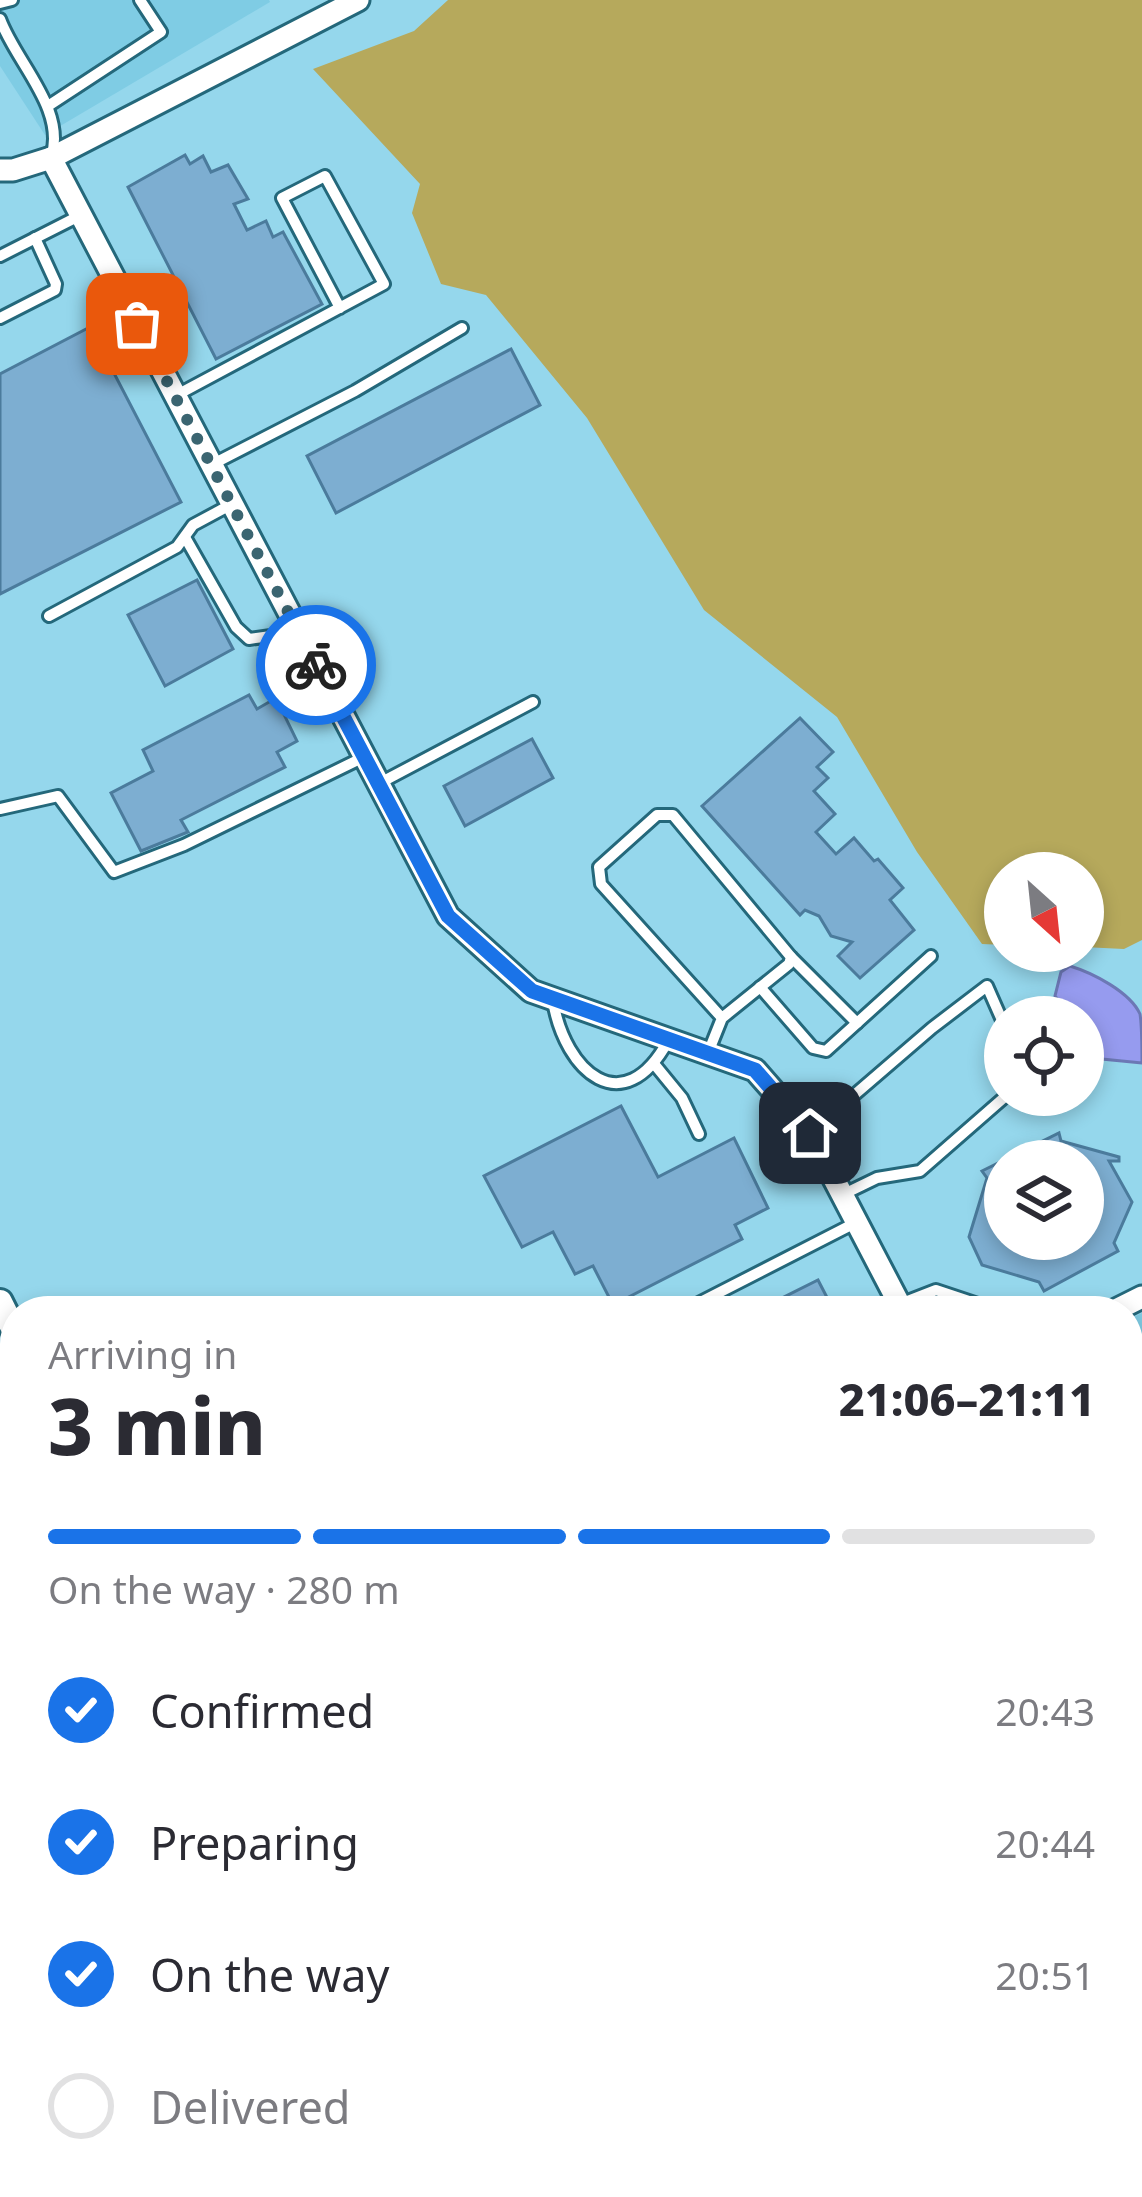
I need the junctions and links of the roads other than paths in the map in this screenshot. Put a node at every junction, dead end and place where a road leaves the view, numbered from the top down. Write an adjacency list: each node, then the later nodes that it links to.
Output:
1 (12, 0): 4 (lane)
2 (140, 0): 6 (lane)
3 (358, 0): 7 (street)
4 (0, 3)
5 (0, 19): 6 (lane)
6 (47, 106): 7 (lane)
7 (50, 158): 8 (street); 9 (street)
8 (0, 170)
9 (80, 215): 10 (lane); 15 (street)
10 (35, 238): 11 (lane); 13 (lane)
11 (0, 256)
12 (340, 308): 12 (lane); 15 (lane)
13 (0, 319)
14 (462, 328): 16 (lane)
15 (176, 396): 16 (street)
16 (211, 465): 17 (street)
17 (232, 504): 18 (lane); 20 (street)
18 (186, 539): 19 (lane); 20 (lane)
19 (49, 616)
20 (295, 625): 22 (street)
21 (533, 702): 23 (lane)
22 (364, 757): 23 (street); 24 (lane)
23 (378, 784): 29 (street)
24 (0, 809)
25 (931, 956): 31 (lane)
26 (790, 957): 27 (lane); 30 (lane); 31 (lane)
27 (760, 987): 30 (lane); 31 (lane)
28 (991, 996): 36 (lane)
29 (552, 998): 32 (street); 34 (lane)
30 (722, 1018): 33 (lane)
31 (857, 1023)
32 (669, 1039): 33 (street); 34 (lane)
33 (708, 1053): 36 (street)
34 (655, 1065): 37 (lane)
35 (984, 1115): 38 (lane)
36 (810, 1133): 38 (street)
37 (699, 1134)
38 (841, 1196): 39 (street)
39 (855, 1223): 40 (lane); 41 (street)
40 (712, 1296)
41 (895, 1296)

